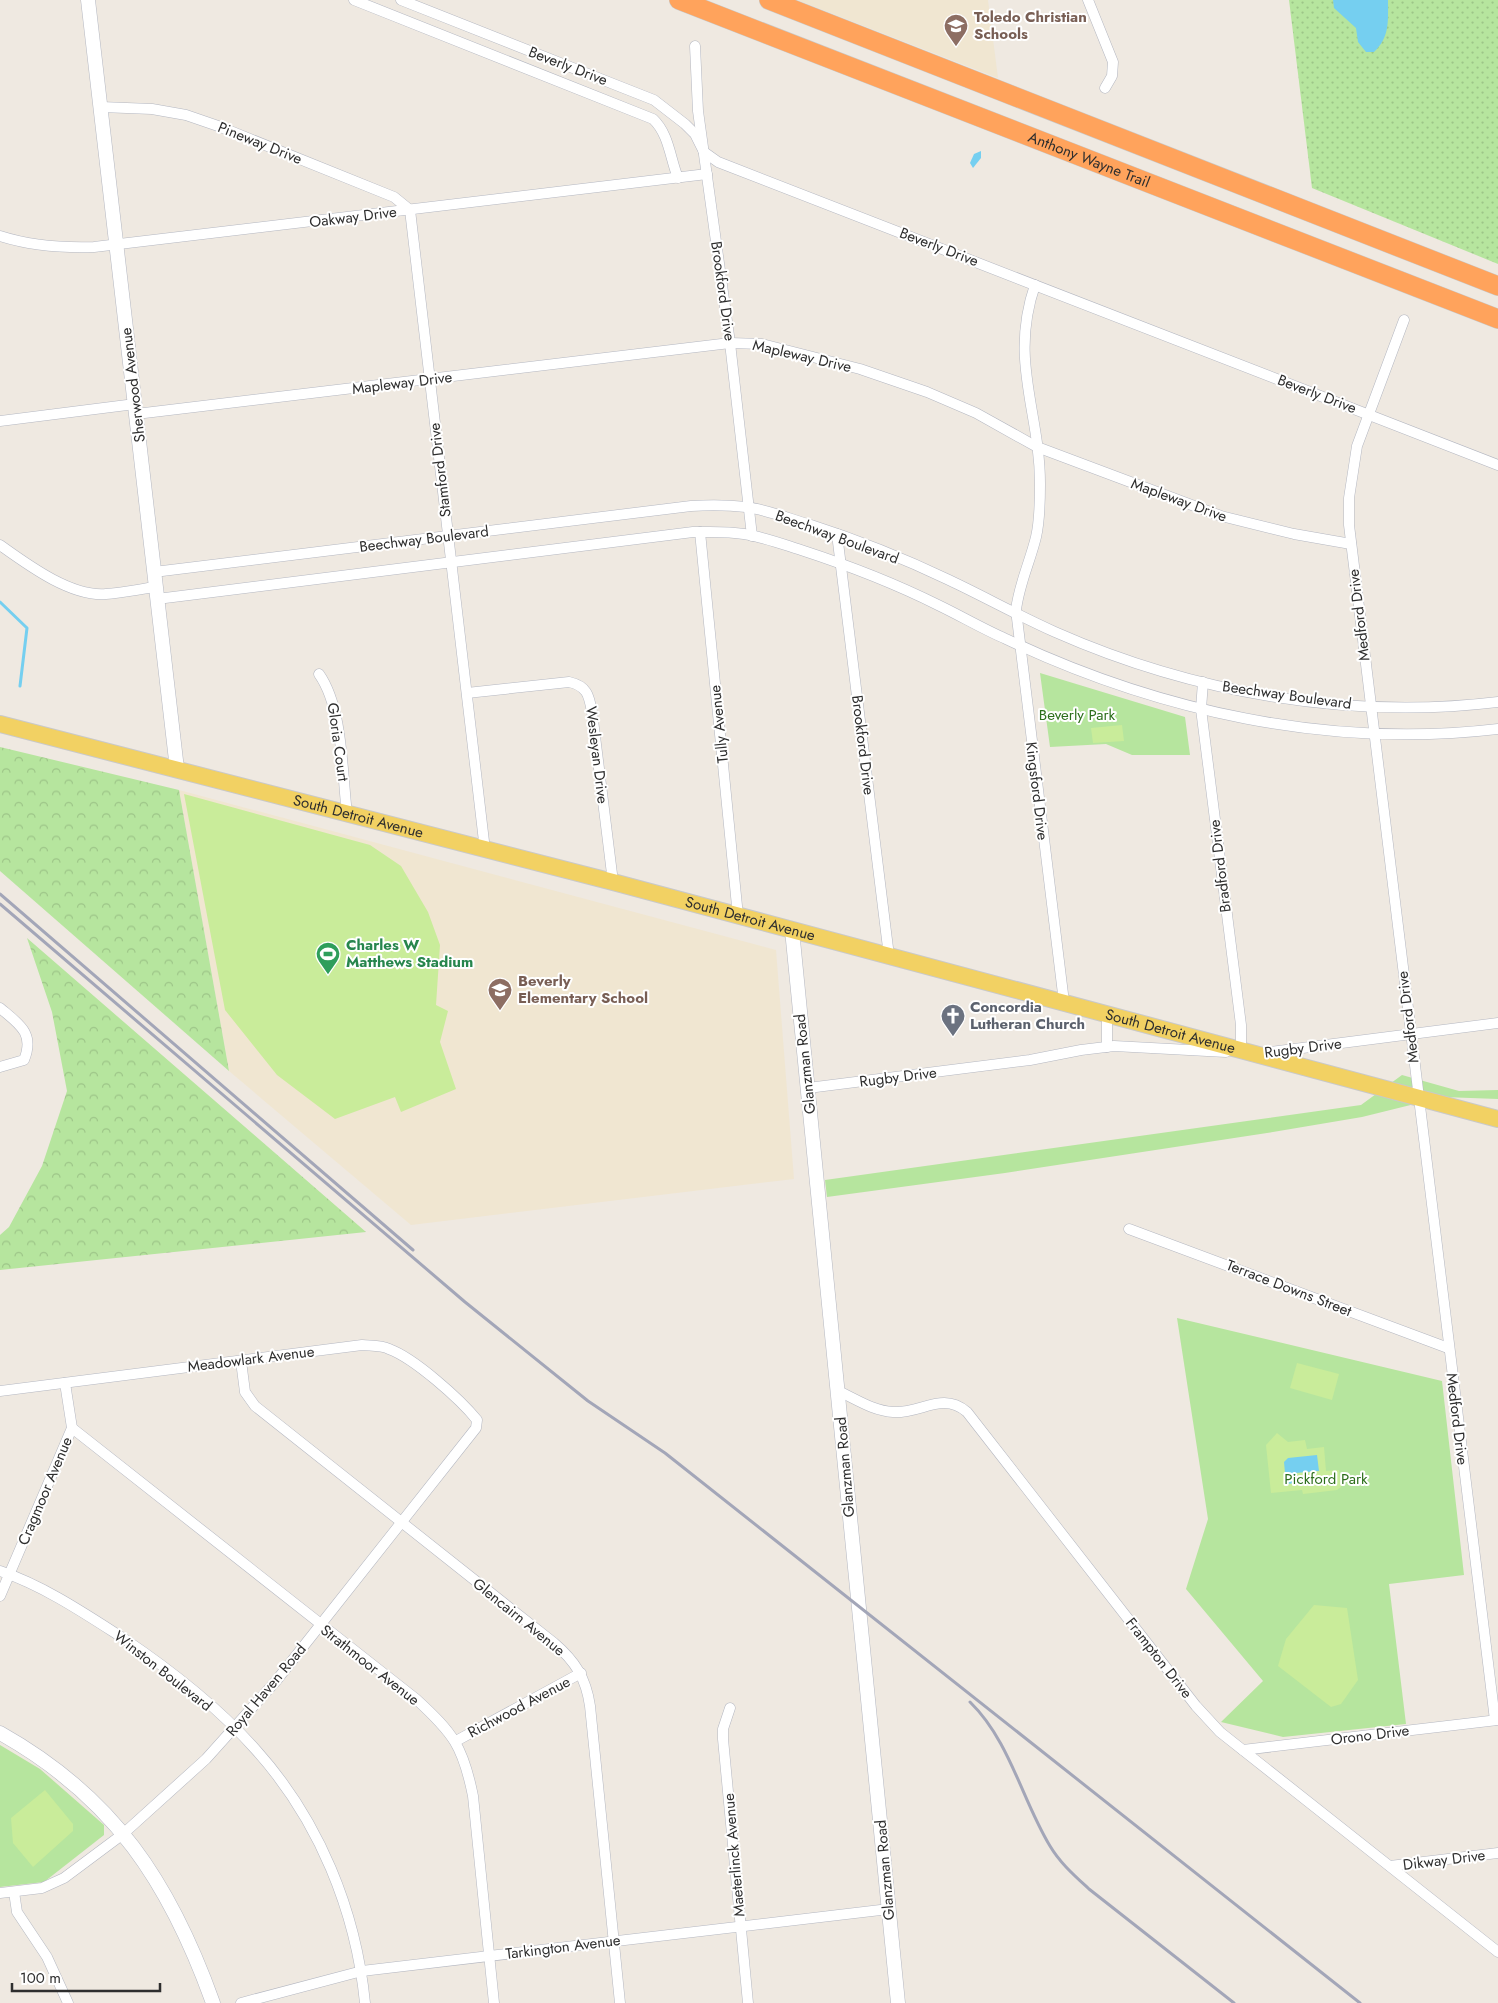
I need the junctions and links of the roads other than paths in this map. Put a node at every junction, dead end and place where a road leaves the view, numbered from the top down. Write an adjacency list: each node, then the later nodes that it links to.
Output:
1 (88, 0): 9 (street, Sherwood Avenue)
2 (354, 0): 12 (street, Beverly Drive)
3 (401, 0): 10 (street, Beverly Drive)
4 (679, 0): 18 (highway, Anthony Wayne Trail)
5 (769, 0): 17 (highway)
6 (1088, 0): 8 (street)
7 (695, 46): 10 (street, Brookford Drive)
8 (1106, 88)
9 (100, 108): 13 (street, Pineway Drive); 15 (street, Sherwood Avenue)
10 (704, 152): 11 (street, Brookford Drive); 16 (street, Beverly Drive)
11 (707, 174): 12 (street, Oakway Drive); 20 (street, Brookford Drive)
12 (678, 178): 13 (street, Oakway Drive)
13 (410, 210): 15 (street, Oakway Drive); 21 (street, Stamford Drive)
14 (0, 236): 15 (street, Oakway Drive)
15 (116, 245): 22 (street, Sherwood Avenue)
16 (1035, 285): 23 (street, Beverly Drive); 25 (street, Kingsford Drive)
17 (1498, 286)
18 (1498, 319)
19 (1404, 320): 23 (street, Medford Drive)
20 (730, 343): 21 (street, Mapleway Drive); 25 (street, Mapleway Drive); 27 (street, Brookford Drive)
21 (430, 380): 22 (street, Mapleway Drive); 30 (street, Stamford Drive)
22 (135, 409): 24 (street, Mapleway Drive); 36 (street, Sherwood Avenue)
23 (1368, 415): 26 (street, Beverly Drive); 32 (street, Medford Drive)
24 (0, 421)
25 (1037, 447): 32 (street, Mapleway Drive); 38 (street, Kingsford Drive)
26 (1498, 465)
27 (748, 508): 29 (street, Beechway Boulevard); 30 (street, Beechway Boulevard); 31 (street, Brookford Drive)
28 (700, 532): 31 (street, Beechway Boulevard); 34 (street, Beechway Boulevard); 53 (street, Tully Avenue)
29 (837, 534): 35 (street, Brookford Drive); 38 (street, Beechway Boulevard)
30 (448, 536): 34 (street, Stamford Drive); 36 (street, Beechway Boulevard)
31 (752, 536): 35 (street, Beechway Boulevard)
32 (1351, 544): 44 (street, Medford Drive)
33 (0, 545): 37 (street, Beechway Boulevard)
34 (452, 562): 37 (street, Beechway Boulevard); 42 (street, Stamford Drive)
35 (841, 564): 39 (street, Beechway Boulevard); 55 (street, Brookford Drive)
36 (154, 572): 37 (street, Sherwood Avenue)
37 (156, 593): 49 (street, Sherwood Avenue)
38 (1016, 615): 39 (street, Kingsford Drive); 41 (street, Beechway Boulevard)
39 (1019, 645): 45 (street, Beechway Boulevard); 56 (street, Kingsford Drive)
40 (319, 674): 50 (street, Gloria Court)
41 (1202, 682): 44 (street, Beechway Boulevard); 45 (street, Bradford Drive)
42 (466, 693): 51 (street, Stamford Drive); 52 (street, Wesleyan Drive)
43 (1498, 702): 44 (street, Beechway Boulevard)
44 (1370, 706): 48 (street, Medford Drive)
45 (1201, 709): 48 (street, Beechway Boulevard); 62 (street, Bradford Drive)
46 (0, 724): 49 (main road, South Detroit Avenue)
47 (1498, 729): 48 (street, Beechway Boulevard)
48 (1374, 733): 60 (street, Medford Drive)
49 (177, 769): 50 (main road, South Detroit Avenue)
50 (347, 814): 51 (main road, South Detroit Avenue)
51 (485, 850): 52 (main road, South Detroit Avenue)
52 (612, 882): 53 (main road, South Detroit Avenue)
53 (738, 916): 54 (main road, South Detroit Avenue)
54 (792, 930): 55 (main road, South Detroit Avenue); 65 (street, Glanzman Road)
55 (889, 956): 56 (main road, South Detroit Avenue)
56 (1064, 1002): 58 (main road, South Detroit Avenue)
57 (0, 1008): 64 (street)
58 (1107, 1013): 61 (street); 62 (main road, South Detroit Avenue)
59 (1498, 1023): 60 (street, Rugby Drive)
60 (1410, 1034): 63 (street, Rugby Drive); 66 (street, Medford Drive)
61 (1107, 1047): 63 (street, Rugby Drive); 65 (street, Rugby Drive)
62 (1241, 1049): 63 (main road, South Detroit Avenue)
63 (1258, 1054): 66 (main road, South Detroit Avenue)
64 (0, 1067)
65 (808, 1088): 73 (street, Glanzman Road)
66 (1418, 1097): 67 (main road, South Detroit Avenue); 69 (street, Medford Drive)
67 (1498, 1119)
68 (1129, 1229): 69 (street, Terrace Downs Street)
69 (1448, 1348): 82 (street, Medford Drive)
70 (241, 1361): 71 (street, Meadowlark Avenue); 74 (street, Meadowlark Avenue); 76 (street, Glencairn Avenue)
71 (65, 1383): 72 (street, Meadowlark Avenue); 75 (street, Cragmoor Avenue)
72 (0, 1391)
73 (838, 1392): 86 (street, Frampton Drive); 92 (street, Glanzman Road)
74 (477, 1420): 76 (street, Royal Haven Road)
75 (72, 1428): 77 (street, Cragmoor Avenue); 79 (street, Strathmoor Avenue)
76 (401, 1523): 79 (street, Royal Haven Road); 80 (street, Glencairn Avenue)
77 (4, 1573): 78 (street, Cragmoor Avenue); 83 (street, Winston Boulevard)
78 (0, 1596)
79 (320, 1625): 83 (street, Royal Haven Road); 85 (street, Strathmoor Avenue)
80 (581, 1673): 85 (street, Richwood Avenue); 94 (street, Glencairn Avenue)
81 (730, 1708): 93 (street, Maeterlinck Avenue)
82 (1497, 1720): 86 (street, Orono Drive)
83 (235, 1729): 87 (street, Royal Haven Road); 97 (street, Winston Boulevard)
84 (0, 1733): 87 (street)
85 (456, 1741): 96 (street, Strathmoor Avenue)
86 (1243, 1750): 89 (street, Frampton Drive)
87 (123, 1834): 90 (street, Royal Haven Road); 99 (street)
88 (1498, 1853): 89 (street, Dikway Drive)
89 (1390, 1866): 95 (street, Frampton Drive)
90 (14, 1892): 91 (street, Royal Haven Road); 98 (street)
91 (0, 1894)
92 (889, 1909): 93 (street, Tarkington Avenue); 105 (street, Glanzman Road)
93 (740, 1927): 94 (street, Tarkington Avenue); 104 (street, Maeterlinck Avenue)
94 (614, 1941): 96 (street, Tarkington Avenue); 103 (street, Glencairn Avenue)
95 (1498, 1952)
96 (489, 1956): 97 (street, Tarkington Avenue); 102 (street, Strathmoor Avenue)
97 (362, 1971): 100 (street, Tarkington Avenue); 101 (street, Winston Boulevard)
98 (68, 2003)
99 (213, 2003)
100 (241, 2003)
101 (365, 2003)
102 (494, 2003)
103 (620, 2003)
104 (748, 2003)
105 (898, 2003)

